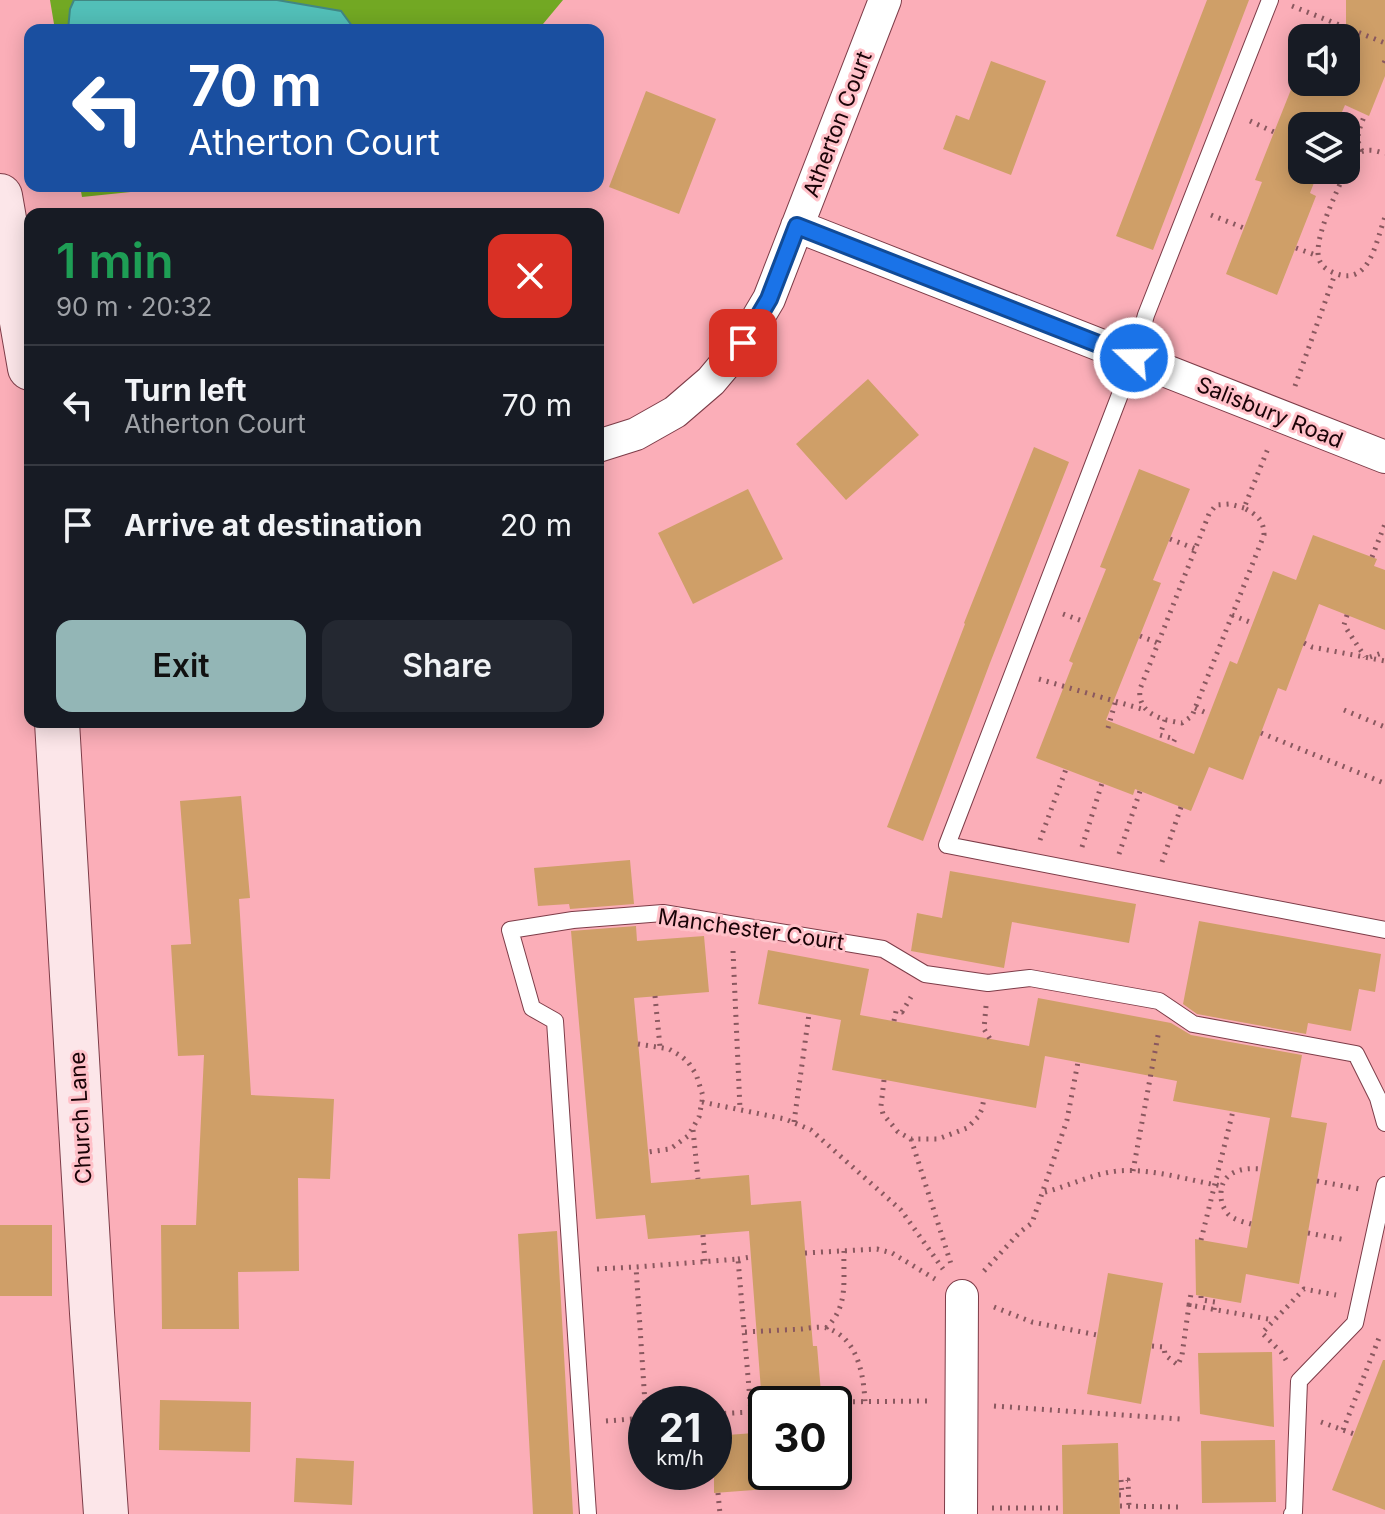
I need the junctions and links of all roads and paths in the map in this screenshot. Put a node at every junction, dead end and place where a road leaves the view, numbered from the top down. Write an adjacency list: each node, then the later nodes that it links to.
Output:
1 (885, 0): 12 (street, Atherton Court)
2 (1270, 0): 18 (lane)
3 (1289, 5): 4 (path)
4 (1385, 43)
5 (1365, 114): 7 (path)
6 (1385, 141): 8 (path)
7 (1362, 151): 8 (path)
8 (1383, 153)
9 (1340, 184): 15 (path)
10 (0, 196): 17 (street)
11 (1385, 217): 13 (path)
12 (797, 226): 18 (street, Salisbury Road); 20 (street, Atherton Court)
13 (1383, 230): 16 (path)
14 (1296, 248): 15 (path)
15 (1318, 256): 16 (path)
16 (1335, 274): 19 (path)
17 (24, 334)
18 (1134, 358): 19 (street, Salisbury Road); 36 (lane)
19 (1283, 417): 21 (street, Salisbury Road); 22 (path)
20 (604, 444)
21 (1385, 457)
22 (1244, 508): 25 (path); 27 (path)
23 (1385, 524): 26 (path)
24 (1170, 539): 25 (path)
25 (1196, 549): 31 (path)
26 (1372, 557)
27 (1232, 615): 29 (path); 38 (path)
28 (1347, 615): 34 (path)
29 (1252, 623)
30 (1140, 636): 31 (path)
31 (1158, 643): 39 (path)
32 (1304, 643): 34 (path)
33 (1385, 652): 34 (path)
34 (1365, 658): 35 (path)
35 (1385, 661)
36 (1014, 670): 37 (path); 53 (lane)
37 (1116, 700): 39 (path); 45 (path)
38 (1195, 708): 41 (path); 42 (path)
39 (1146, 710): 42 (path)
40 (1344, 710): 43 (path)
41 (1209, 714)
42 (1165, 720): 47 (path)
43 (1385, 727)
44 (57, 728): 123 (street, Church Lane)
45 (1108, 728)
46 (1261, 733): 50 (path)
47 (1172, 745)
48 (1066, 769): 53 (path)
49 (1102, 783): 54 (path)
50 (1384, 783)
51 (1140, 791): 55 (path)
52 (1181, 807): 56 (path)
53 (1033, 861): 54 (lane)
54 (1075, 870): 55 (lane)
55 (1112, 877): 56 (lane)
56 (1154, 885): 58 (lane)
57 (732, 924): 60 (lane, Manchester Court); 68 (path); 93 (lane, Manchester Court)
58 (1385, 930)
59 (655, 996): 63 (path)
60 (1159, 1001): 71 (lane, Manchester Court); 76 (path)
61 (809, 1014): 70 (path)
62 (638, 1044): 63 (path)
63 (660, 1047): 67 (path)
64 (1078, 1062): 81 (path)
65 (884, 1080): 73 (path)
66 (984, 1098): 73 (path)
67 (702, 1102): 68 (path); 72 (path)
68 (740, 1109): 70 (path)
69 (1233, 1111): 79 (path)
70 (794, 1122): 95 (path)
71 (1385, 1123)
72 (693, 1129): 74 (path); 77 (path)
73 (911, 1139): 95 (path)
74 (648, 1152)
75 (1261, 1169): 79 (path)
76 (1133, 1171): 79 (path); 81 (path)
77 (698, 1179)
78 (1317, 1181): 80 (path)
79 (1218, 1185): 82 (path); 85 (path)
80 (1384, 1189): 86 (lane)
81 (1044, 1193): 95 (path)
82 (1251, 1224)
83 (1308, 1233): 86 (path)
84 (703, 1235): 91 (path)
85 (1201, 1240)
86 (1372, 1245): 97 (lane)
87 (844, 1251): 88 (path); 95 (path); 102 (path)
88 (805, 1253)
89 (751, 1257): 90 (path)
90 (738, 1259): 91 (path); 103 (path)
91 (705, 1262): 92 (path)
92 (636, 1267): 93 (path); 107 (path)
93 (571, 1271): 114 (lane, Manchester Court)
94 (1191, 1294): 98 (path)
95 (962, 1296): 104 (path); 111 (street)
96 (1201, 1296): 99 (path)
97 (1361, 1299): 100 (path); 106 (lane)
98 (1189, 1305): 99 (path); 105 (path)
99 (1214, 1310): 100 (path)
100 (1274, 1320): 106 (path)
101 (1385, 1324): 115 (path)
102 (826, 1328): 103 (path); 110 (path)
103 (745, 1332): 108 (path)
104 (1097, 1335)
105 (1152, 1346)
106 (1299, 1381): 126 (lane)
107 (644, 1386)
108 (749, 1386)
109 (852, 1403): 110 (path)
110 (865, 1403): 111 (path)
111 (961, 1403): 113 (path); 122 (street)
112 (628, 1419): 114 (path)
113 (1180, 1419)
114 (582, 1423): 124 (lane, Manchester Court)
115 (1343, 1430)
116 (718, 1493): 125 (path)
117 (1119, 1495): 119 (path)
118 (1120, 1506): 119 (path)
119 (1129, 1507): 120 (path)
120 (1183, 1507)
121 (1063, 1508): 122 (path)
122 (961, 1511)
123 (106, 1514)
124 (588, 1514)
125 (720, 1514)
126 (1292, 1514)

